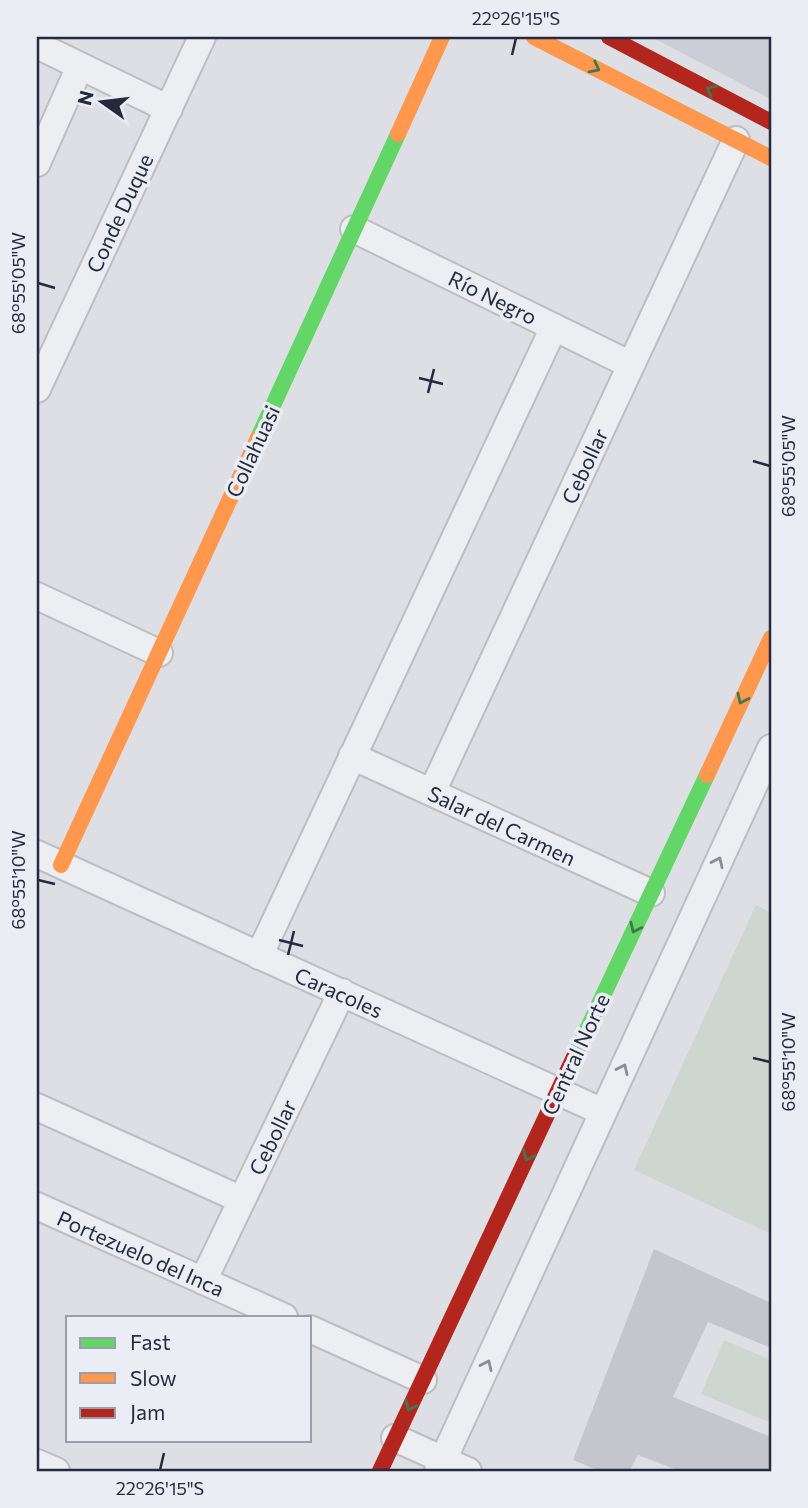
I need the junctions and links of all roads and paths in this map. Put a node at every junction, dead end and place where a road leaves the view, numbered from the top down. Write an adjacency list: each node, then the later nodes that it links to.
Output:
1 (202, 37): 7 (street, Conde Duque)
2 (442, 37): 12 (street, Collahuasi)
3 (534, 37): 9 (street, one-way to 9)
4 (609, 37): 8 (street, one-way to 4)
5 (37, 45): 6 (street)
6 (80, 66): 7 (street); 11 (street)
7 (169, 108): 15 (street, Conde Duque)
8 (771, 122)
9 (736, 141): 10 (street); 14 (street, Cebollar)
10 (771, 158)
11 (37, 163)
12 (354, 229): 13 (street, Río Negro); 18 (street, Collahuasi)
13 (554, 327): 14 (street, Río Negro); 20 (street)
14 (631, 365): 21 (street, Cebollar)
15 (37, 389)
16 (37, 596): 18 (street)
17 (771, 638): 24 (street, Central Norte, one-way to 24)
18 (159, 653): 23 (street, Collahuasi)
19 (771, 748): 29 (street, one-way to 19)
20 (352, 756): 21 (street, Salar del Carmen); 25 (street)
21 (432, 792): 24 (street, Salar del Carmen)
22 (37, 854): 23 (street, Caracoles)
23 (61, 865): 25 (street, Caracoles)
24 (651, 894): 27 (street, Central Norte, one-way to 27)
25 (259, 956): 26 (street, Caracoles)
26 (342, 992): 27 (street, Caracoles); 30 (street, Cebollar)
27 (558, 1091): 29 (street, Caracoles); 35 (street, Central Norte, one-way to 35)
28 (37, 1107): 30 (street)
29 (603, 1112): 38 (street, one-way to 29)
30 (242, 1200): 32 (street, Cebollar)
31 (37, 1206): 32 (street, Portezuelo del Inca)
32 (202, 1281): 33 (street, Portezuelo del Inca)
33 (282, 1316)
34 (312, 1330): 35 (street)
35 (423, 1380): 36 (street, Central Norte, one-way to 36)
36 (395, 1438): 38 (street); 40 (street, Central Norte)
37 (37, 1462): 39 (street)
38 (441, 1466): 41 (street)
39 (56, 1471)
40 (380, 1471)
41 (468, 1471)

